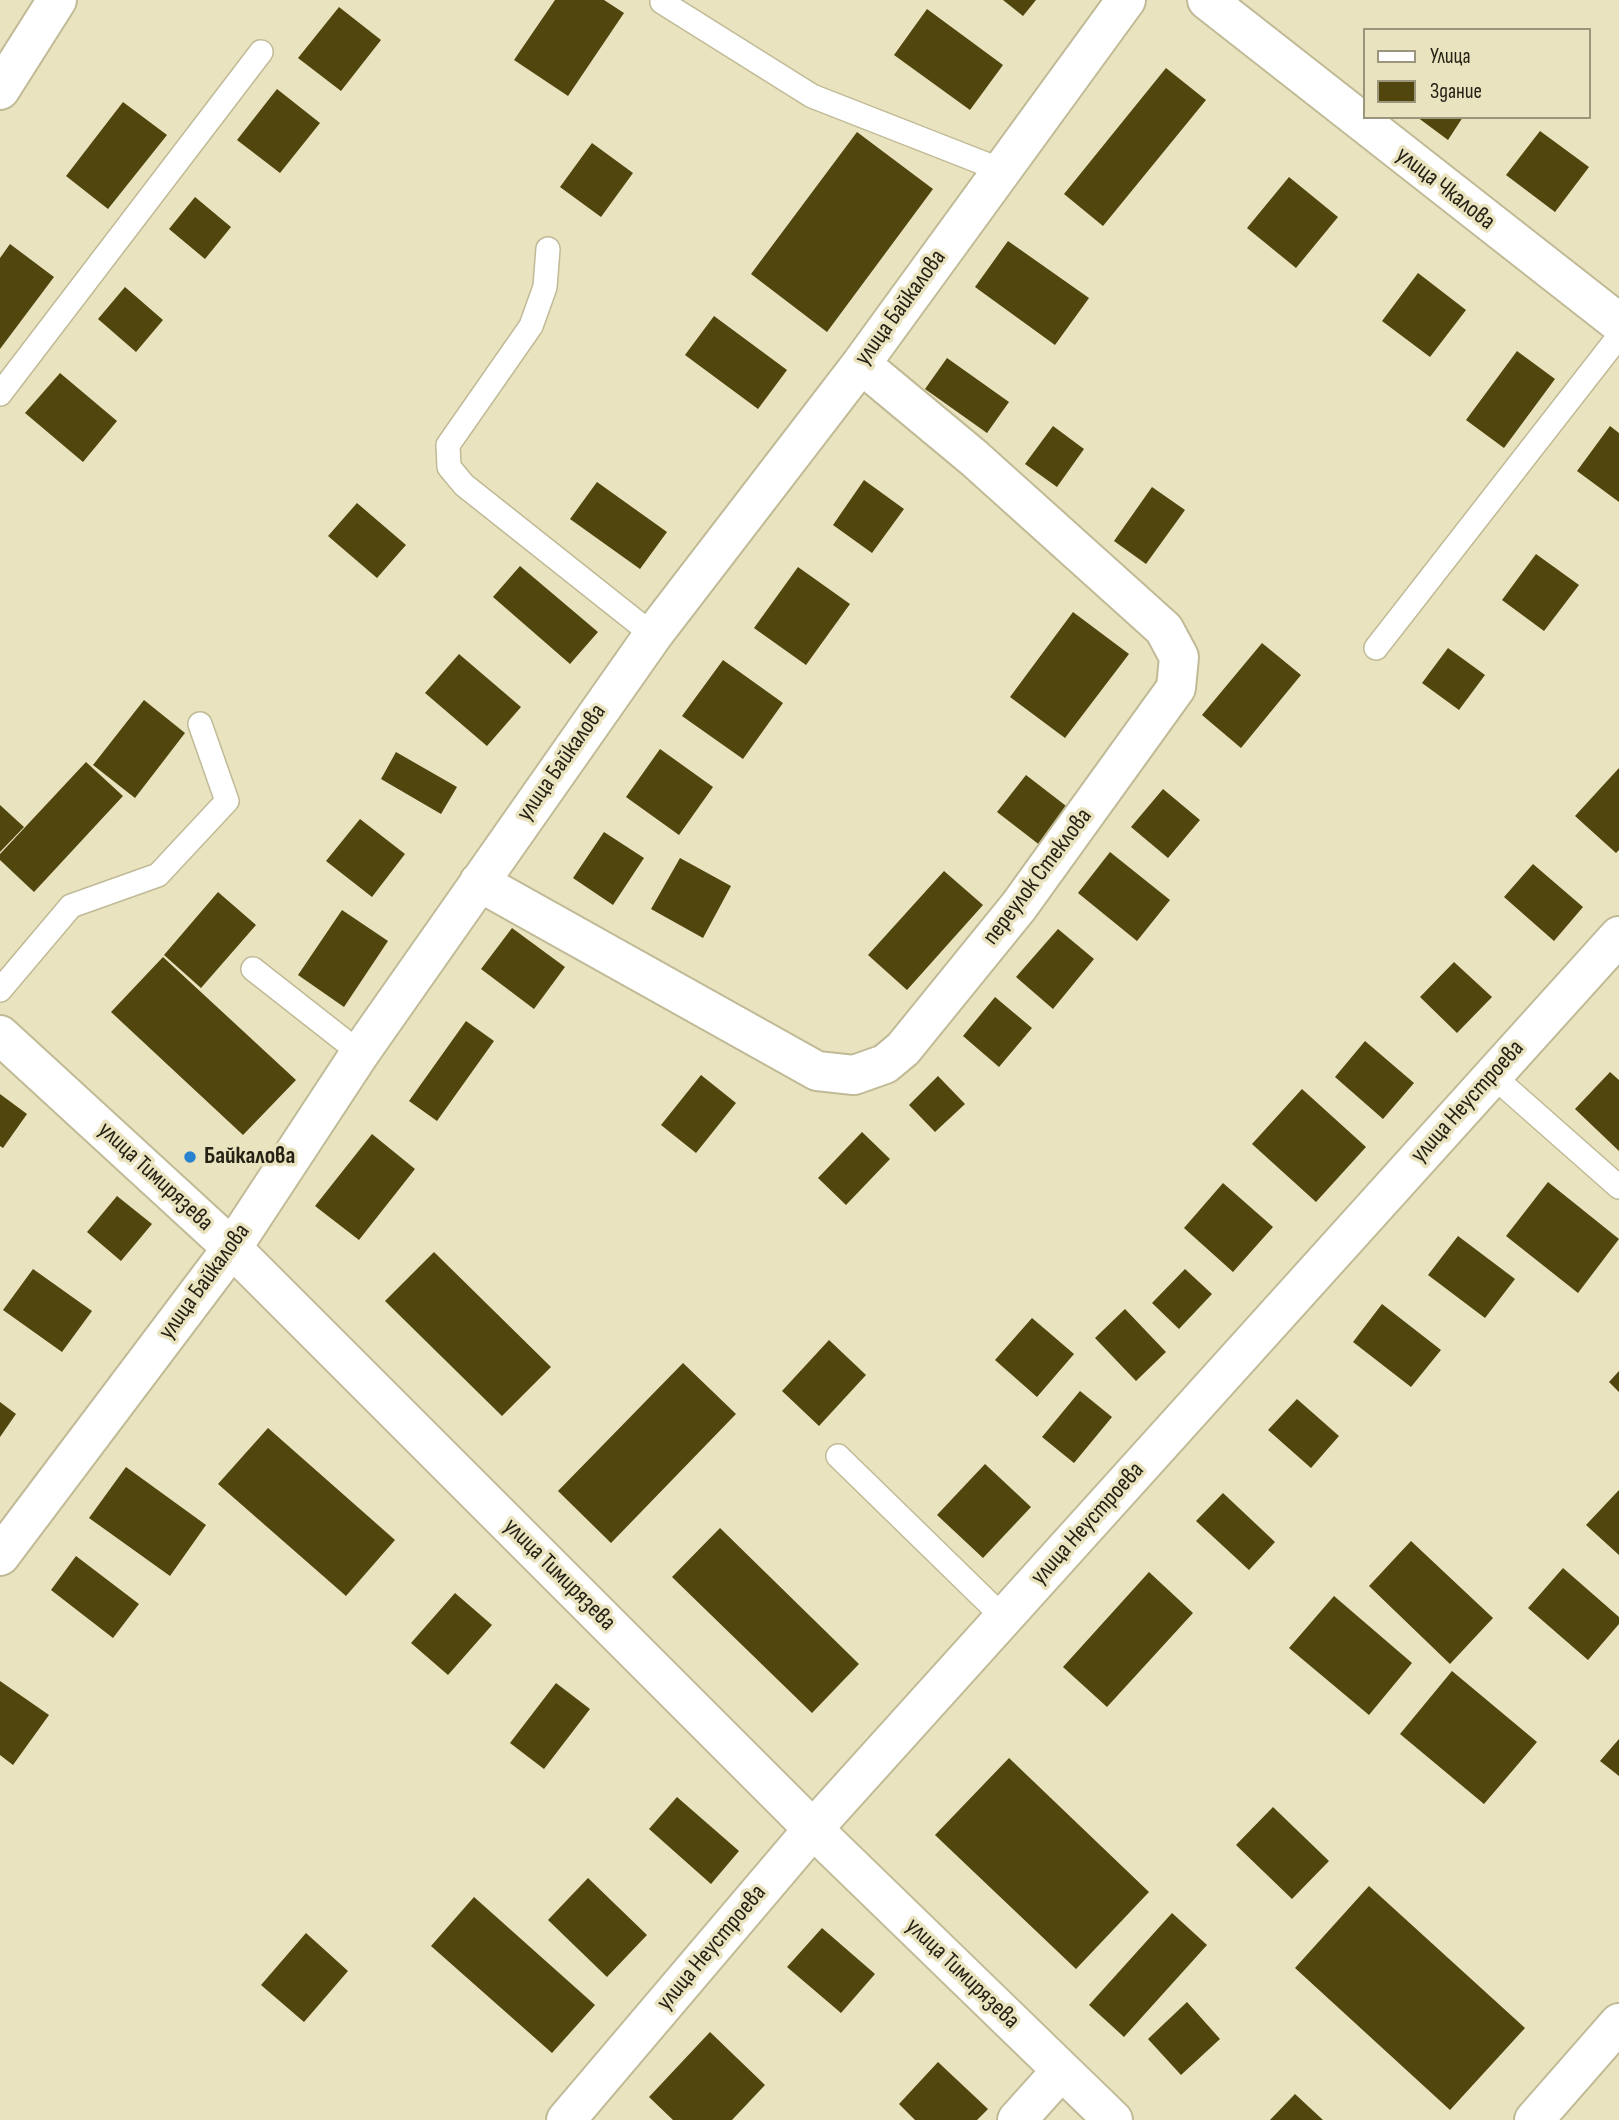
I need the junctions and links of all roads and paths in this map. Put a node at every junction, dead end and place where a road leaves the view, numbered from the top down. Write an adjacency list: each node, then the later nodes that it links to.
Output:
1 (57, 0): 6 (street)
2 (1126, 0): 7 (street, улица Байкалова)
3 (1207, 0): 9 (street, улица Чкалова)
4 (662, 2): 7 (lane)
5 (261, 52): 12 (lane)
6 (0, 90)
7 (1001, 170): 11 (street, улица Байкалова)
8 (548, 249): 13 (lane)
9 (1619, 323)
10 (1619, 336): 14 (lane)
11 (860, 364): 13 (street, улица Байкалова); 16 (street, переулок Стеклова)
12 (0, 394)
13 (653, 635): 16 (street, улица Байкалова)
14 (1376, 648)
15 (200, 724): 19 (lane)
16 (479, 881): 21 (street, улица Байкалова)
17 (1619, 936): 22 (street, улица Неустроева)
18 (253, 969): 21 (lane)
19 (0, 990)
20 (0, 1035): 24 (street, улица Тимирязева)
21 (360, 1053): 24 (street, улица Байкалова)
22 (1492, 1075): 23 (lane); 27 (street, улица Неустроева)
23 (1619, 1187)
24 (232, 1248): 26 (street, улица Байкалова); 28 (street, улица Тимирязева)
25 (838, 1456): 27 (lane)
26 (5, 1541)
27 (1004, 1618): 28 (street, улица Неустроева)
28 (813, 1829): 30 (street, улица Тимирязева); 31 (street, улица Неустроева)
29 (1619, 2023): 34 (street)
30 (1060, 2071): 32 (street); 33 (street, улица Тимирязева)
31 (566, 2120)
32 (1017, 2120)
33 (1112, 2120)
34 (1534, 2120)

